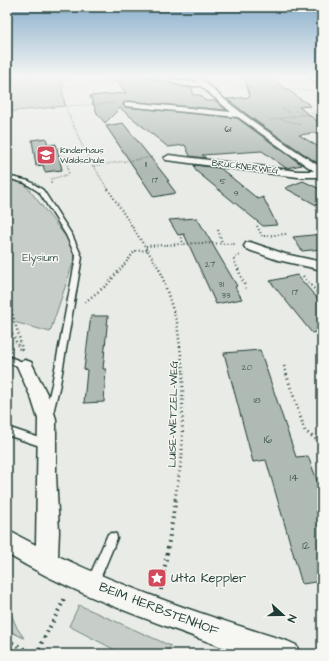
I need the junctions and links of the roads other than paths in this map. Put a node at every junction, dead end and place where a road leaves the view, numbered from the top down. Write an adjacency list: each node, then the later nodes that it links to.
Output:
1 (167, 108): 3 (street)
2 (231, 108): 3 (street)
3 (240, 115): 5 (street)
4 (169, 158): 5 (street, BRUCKNERWEG)
5 (322, 173)
6 (7, 177): 11 (lane)
7 (250, 246): 8 (street)
8 (322, 266)
9 (23, 358): 10 (lane); 11 (street)
10 (7, 359)
11 (47, 419): 13 (street)
12 (7, 431): 13 (lane)
13 (46, 444): 16 (street)
14 (112, 538): 17 (lane)
15 (7, 541): 16 (street, BEIM HERBSTENHOF)
16 (46, 563): 17 (street, BEIM HERBSTENHOF)
17 (93, 584): 18 (street, BEIM HERBSTENHOF)
18 (278, 653)

